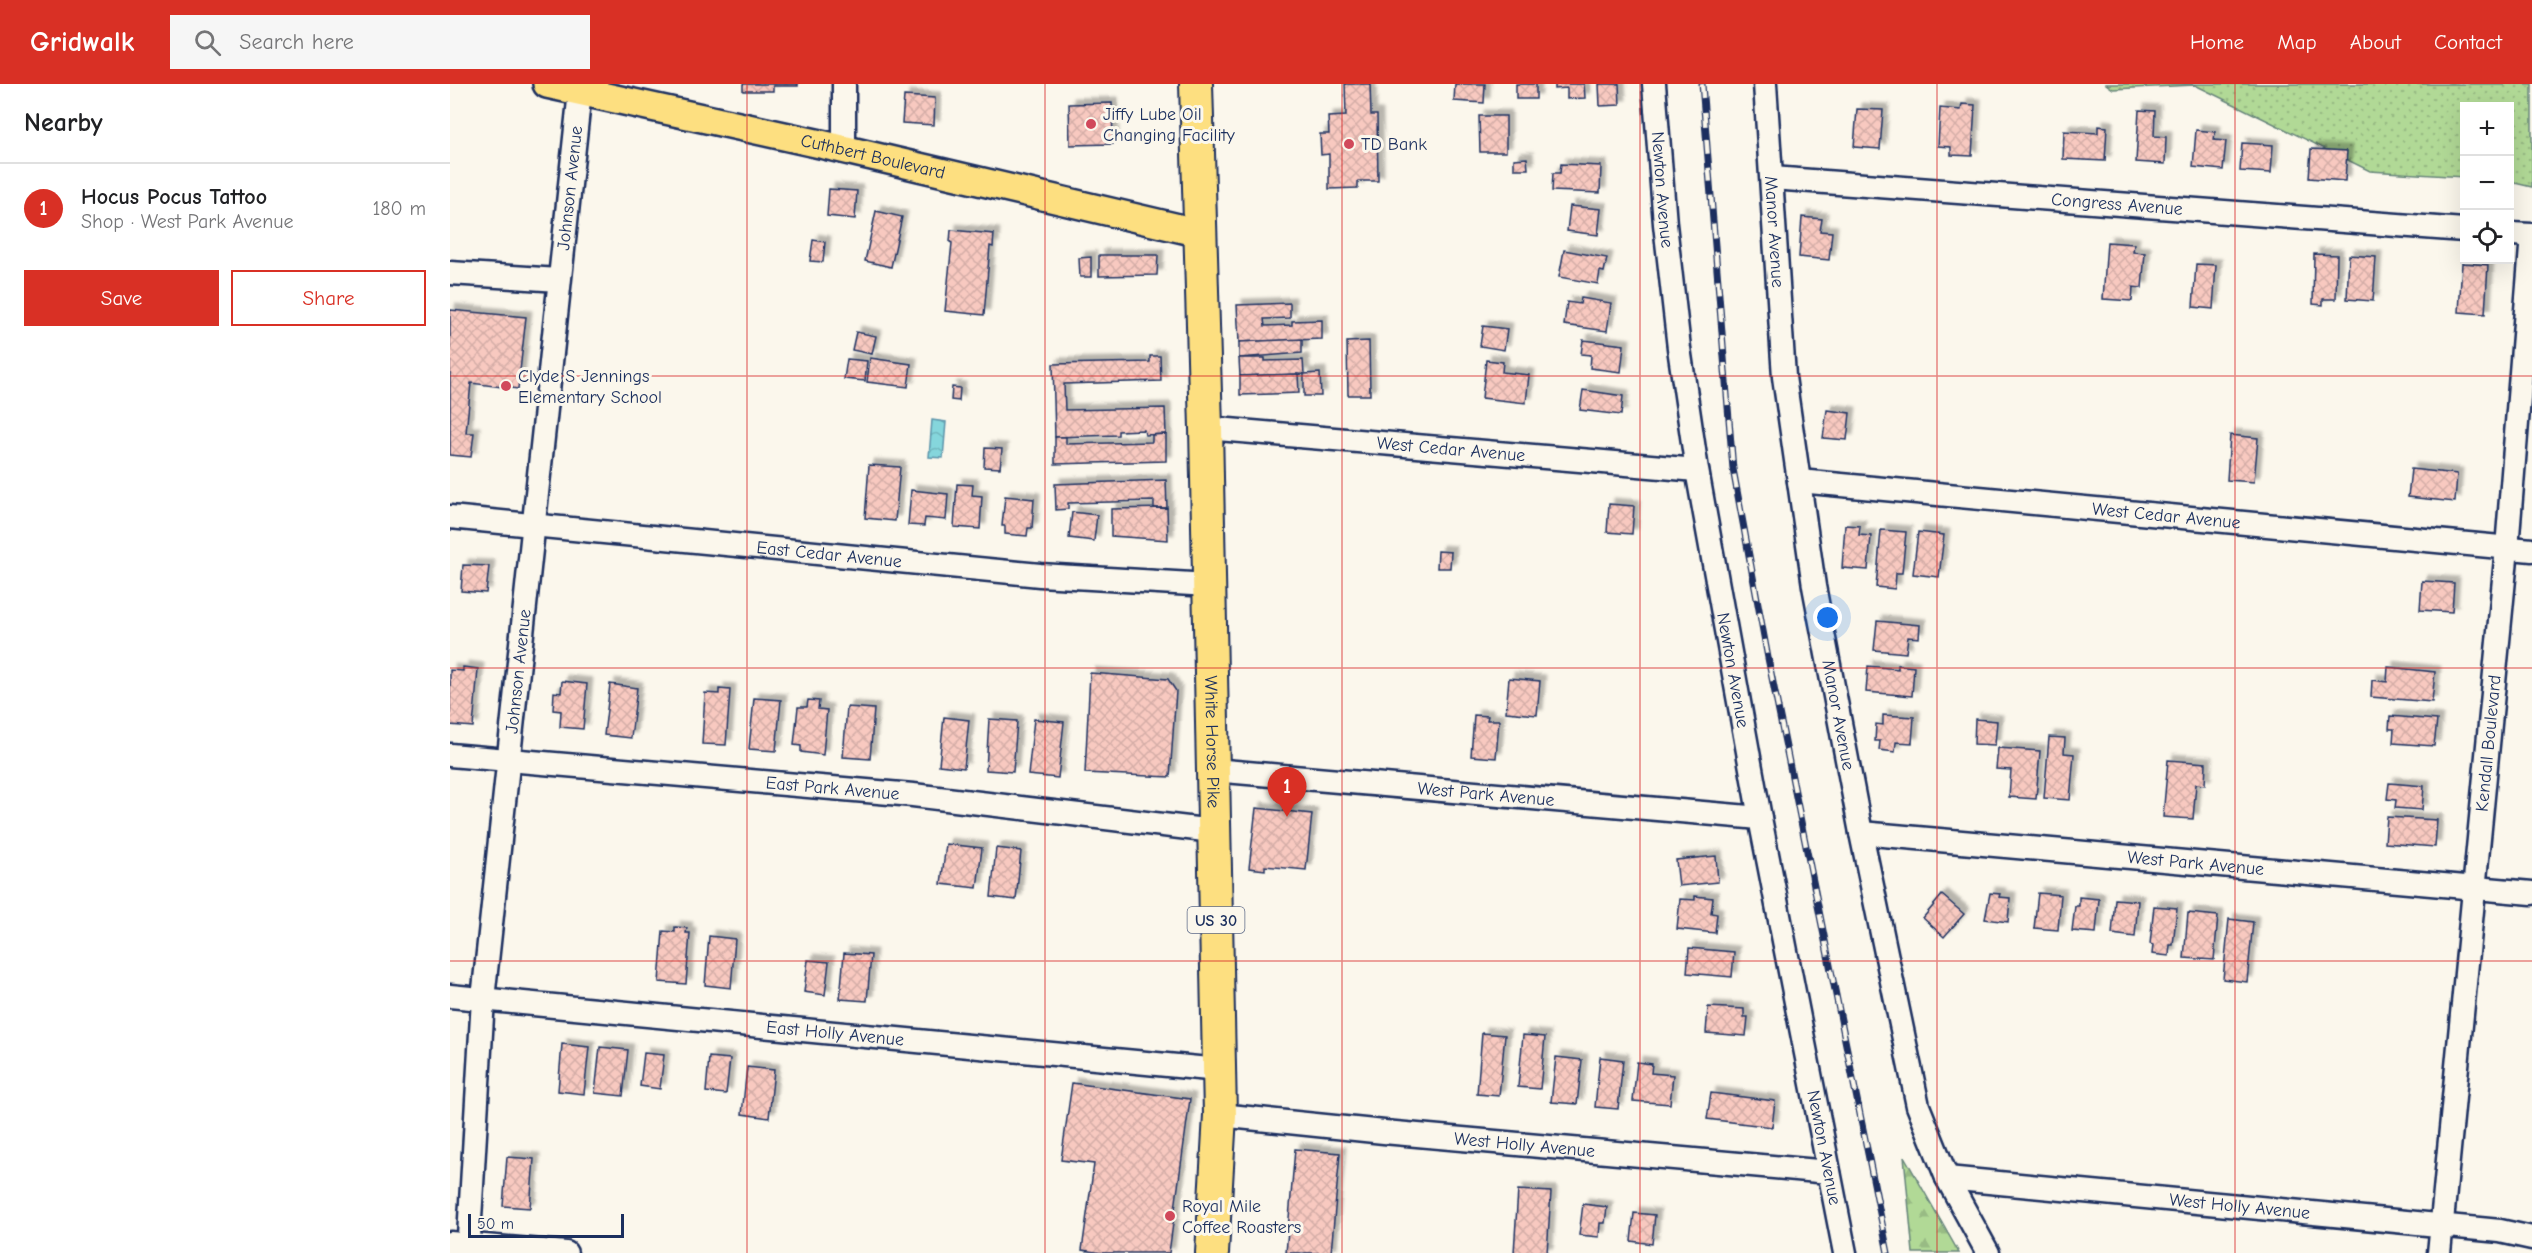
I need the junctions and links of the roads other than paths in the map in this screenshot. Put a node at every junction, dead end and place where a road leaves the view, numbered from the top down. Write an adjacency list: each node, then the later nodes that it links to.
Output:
1 (547, 84): 6 (main road, Cuthbert Boulevard)
2 (844, 84): 7 (street)
3 (1196, 84): 10 (highway, US 30)
4 (1654, 84): 16 (street, Newton Avenue)
5 (1766, 84): 8 (street, Manor Avenue)
6 (580, 91): 7 (main road, Cuthbert Boulevard); 14 (street, Johnson Avenue)
7 (844, 149): 10 (main road, Cuthbert Boulevard)
8 (1772, 178): 9 (street, Congress Avenue); 17 (street, Manor Avenue)
9 (2460, 230)
10 (1200, 233): 15 (highway, White Horse Pike / US 30)
11 (2514, 234): 12 (street)
12 (2532, 236): 20 (street, Kendall Boulevard)
13 (450, 273): 14 (street)
14 (559, 280): 19 (street, Johnson Avenue)
15 (1206, 428): 16 (street, West Cedar Avenue); 22 (highway, White Horse Pike / US 30)
16 (1697, 470): 26 (street, Newton Avenue)
17 (1799, 481): 20 (street, West Cedar Avenue); 28 (street, Manor Avenue)
18 (450, 518): 19 (street, East Cedar Avenue)
19 (533, 526): 22 (street, East Cedar Avenue); 24 (street, Johnson Avenue)
20 (2507, 548): 21 (street, West Cedar Avenue); 29 (street, Kendall Boulevard)
21 (2532, 550)
22 (1209, 585): 25 (highway, White Horse Pike / US 30)
23 (450, 755): 24 (street, East Park Avenue)
24 (508, 760): 27 (street, East Park Avenue); 32 (street, Johnson Avenue)
25 (1212, 770): 26 (street, West Park Avenue); 27 (highway, White Horse Pike / US 30)
26 (1760, 818): 35 (street, Newton Avenue)
27 (1213, 831): 33 (highway, White Horse Pike / US 30)
28 (1861, 832): 29 (street, West Park Avenue); 36 (street, Manor Avenue)
29 (2474, 887): 30 (street, West Park Avenue); 37 (street, Kendall Boulevard)
30 (2532, 893)
31 (450, 996): 32 (street, East Holly Avenue)
32 (483, 999): 33 (street, East Holly Avenue); 39 (street, Johnson Avenue)
33 (1219, 1070): 34 (highway, White Horse Pike / US 30)
34 (1220, 1115): 35 (street, West Holly Avenue); 41 (highway, White Horse Pike / US 30)
35 (1829, 1172): 42 (street, Newton Avenue)
36 (1947, 1178): 37 (street, West Holly Avenue); 43 (street, Manor Avenue)
37 (2442, 1226): 38 (street, West Holly Avenue); 44 (street, Kendall Boulevard)
38 (2532, 1238)
39 (462, 1247): 40 (street)
40 (566, 1253)
41 (1212, 1253)
42 (1845, 1253)
43 (1988, 1253)
44 (2439, 1253)

